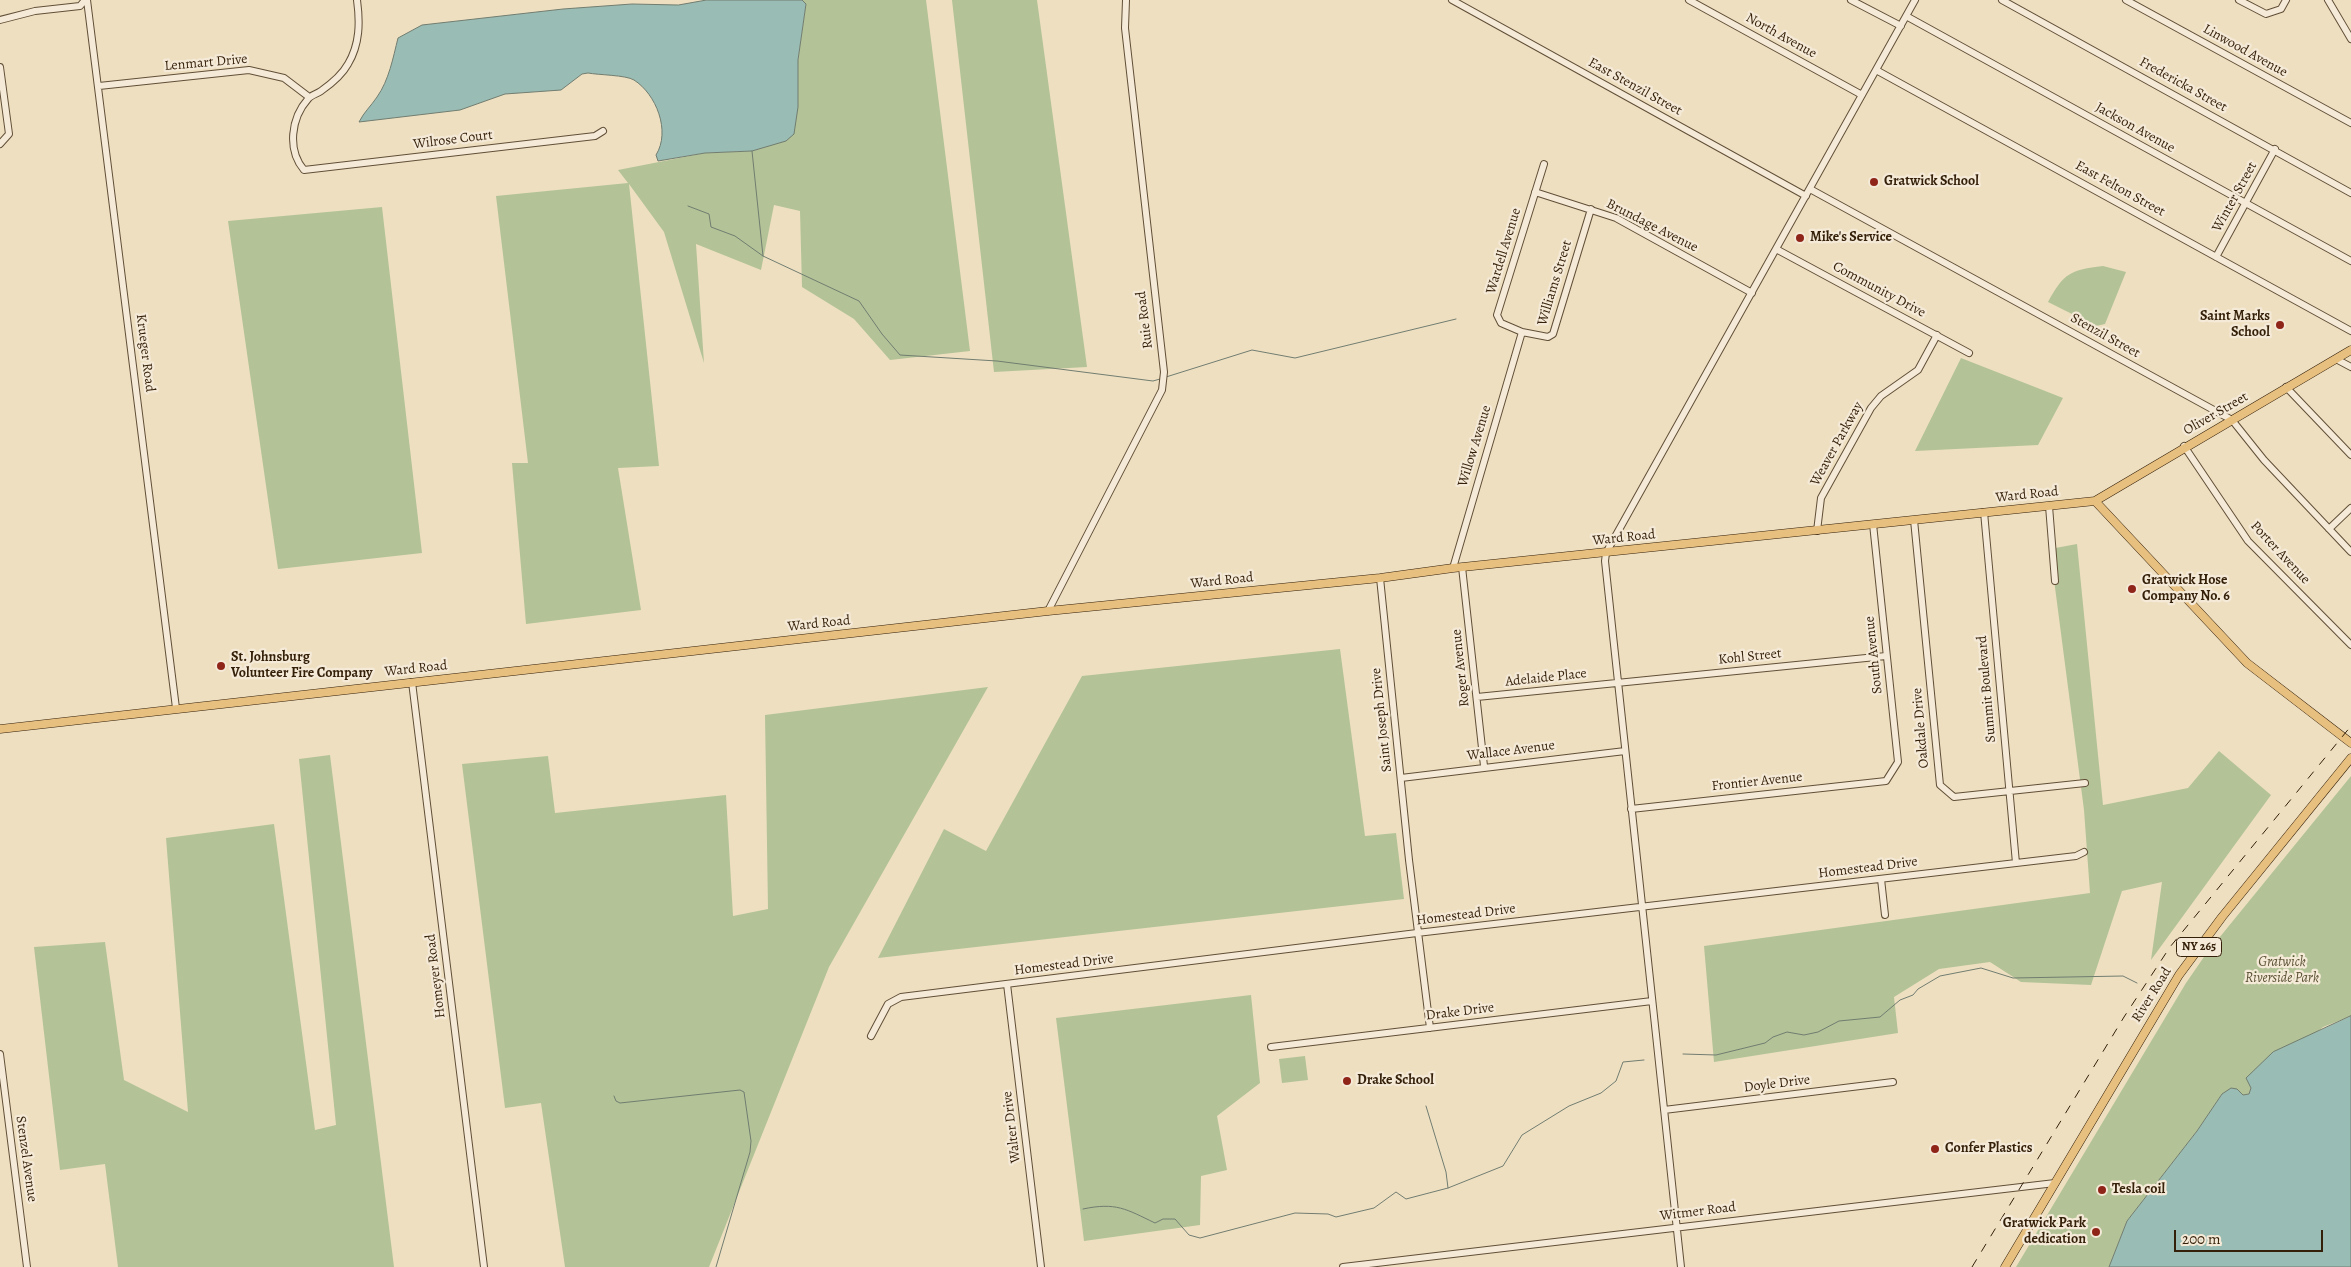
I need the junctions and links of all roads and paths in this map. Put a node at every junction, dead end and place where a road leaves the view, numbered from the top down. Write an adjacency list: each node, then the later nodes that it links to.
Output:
1 (86, 0): 14 (street); 19 (street, Krueger Road)
2 (356, 0): 21 (street)
3 (1126, 0): 62 (street, Ruie Road)
4 (1452, 0): 30 (street, East Stenzil Street)
5 (1689, 0): 20 (street, North Avenue)
6 (1851, 0): 15 (street)
7 (1915, 0): 13 (street)
8 (2002, 0): 25 (street, Fredericka Street)
9 (2126, 0): 22 (street, Linwood Avenue)
10 (2239, 0): 11 (street)
11 (2286, 0)
12 (2328, 0): 16 (street)
13 (1906, 16): 15 (street); 31 (street, Jackson Avenue)
14 (0, 20)
15 (1901, 26): 18 (street)
16 (2351, 39)
17 (0, 67): 24 (street)
18 (1876, 70): 20 (street); 34 (street, East Felton Street)
19 (99, 86): 21 (street, Lenmart Drive); 68 (street, Krueger Road)
20 (1862, 95): 27 (street)
21 (308, 98): 23 (street, Wilrose Court)
22 (2351, 123)
23 (603, 131)
24 (0, 144)
25 (2275, 150): 29 (street, Fredericka Street); 31 (street, Winter Street)
26 (1544, 164): 28 (street, Wardell Avenue)
27 (1810, 188): 30 (street); 45 (street, Stenzil Street)
28 (1535, 192): 32 (street, Brundage Avenue); 38 (street, Wardell Avenue)
29 (2351, 193)
30 (1806, 196): 33 (street)
31 (2247, 204): 34 (street, Winter Street); 35 (street, Jackson Avenue)
32 (1591, 209): 36 (street, Brundage Avenue); 38 (street, Williams Street)
33 (1776, 249): 36 (street); 39 (street, Community Drive)
34 (2216, 257): 37 (street, East Felton Street)
35 (2351, 261)
36 (1752, 293): 57 (street)
37 (2351, 331)
38 (1522, 332): 59 (street, Willow Avenue)
39 (1936, 335): 41 (street, Community Drive); 55 (street, Weaver Parkway)
40 (2351, 350): 42 (main road, Oliver Street)
41 (1969, 353)
42 (2336, 359): 43 (street); 44 (main road, Oliver Street)
43 (2351, 367)
44 (2286, 387): 45 (main road, Oliver Street); 47 (street)
45 (2232, 420): 46 (main road, Oliver Street); 54 (street, Stenzil Street)
46 (2184, 446): 48 (main road, Oliver Street); 63 (street, Porter Avenue)
47 (2351, 455)
48 (2095, 501): 49 (main road, Ward Road); 70 (main road)
49 (2049, 506): 51 (main road, Ward Road); 61 (street)
50 (2351, 508): 54 (street)
51 (1984, 512): 52 (main road, Ward Road); 77 (street, Summit Boulevard)
52 (1914, 520): 53 (main road, Ward Road); 77 (street, Oakdale Drive)
53 (1873, 524): 55 (main road, Ward Road); 64 (street, South Avenue)
54 (2329, 529): 56 (street, Stenzil Street)
55 (1817, 531): 57 (main road, Ward Road)
56 (2351, 552)
57 (1606, 553): 58 (main road, Ward Road); 66 (street)
58 (1462, 567): 59 (main road, Ward Road); 67 (street, Roger Avenue)
59 (1453, 568): 60 (main road, Ward Road)
60 (1380, 578): 62 (main road, Ward Road); 74 (street, Saint Joseph Drive)
61 (2055, 581)
62 (1048, 611): 65 (main road, Ward Road)
63 (2351, 645)
64 (1886, 656): 66 (street, Kohl Street); 75 (street, South Avenue)
65 (412, 682): 68 (main road, Ward Road); 96 (street, Homeyer Road)
66 (1618, 683): 67 (street, Adelaide Place); 71 (street)
67 (1477, 698): 73 (street, Roger Avenue)
68 (176, 708): 69 (main road, Ward Road)
69 (0, 729)
70 (2351, 743)
71 (1625, 750): 73 (street, Wallace Avenue); 78 (street)
72 (2351, 758): 93 (main road, River Road / NY 265)
73 (1484, 766): 74 (street, Wallace Avenue)
74 (1401, 778): 84 (street, Saint Joseph Drive)
75 (1886, 780): 78 (street, Frontier Avenue)
76 (2085, 783): 77 (street, Oakdale Drive)
77 (2009, 791): 80 (street, Summit Boulevard)
78 (1631, 809): 82 (street)
79 (2084, 852): 80 (street, Homestead Drive)
80 (2016, 863): 81 (street, Homestead Drive)
81 (1881, 879): 82 (street, Homestead Drive); 83 (street)
82 (1642, 907): 84 (street, Homestead Drive); 86 (street)
83 (1885, 915)
84 (1417, 933): 85 (street, Homestead Drive); 87 (street, Saint Joseph Drive)
85 (1007, 984): 88 (street, Homestead Drive); 97 (street, Walter Drive)
86 (1652, 1001): 87 (street, Drake Drive); 92 (street)
87 (1430, 1028): 89 (street, Drake Drive)
88 (872, 1036)
89 (1271, 1047)
90 (0, 1054): 95 (street, Stenzel Avenue)
91 (1894, 1082): 92 (street, Doyle Drive)
92 (1664, 1110): 94 (street)
93 (2055, 1183): 94 (street, Witmer Road); 100 (main road, River Road / NY 265)
94 (1677, 1227): 98 (street, Witmer Road); 99 (street)
95 (27, 1267)
96 (484, 1267)
97 (1041, 1267)
98 (1343, 1267)
99 (1681, 1267)
100 (2005, 1267)

